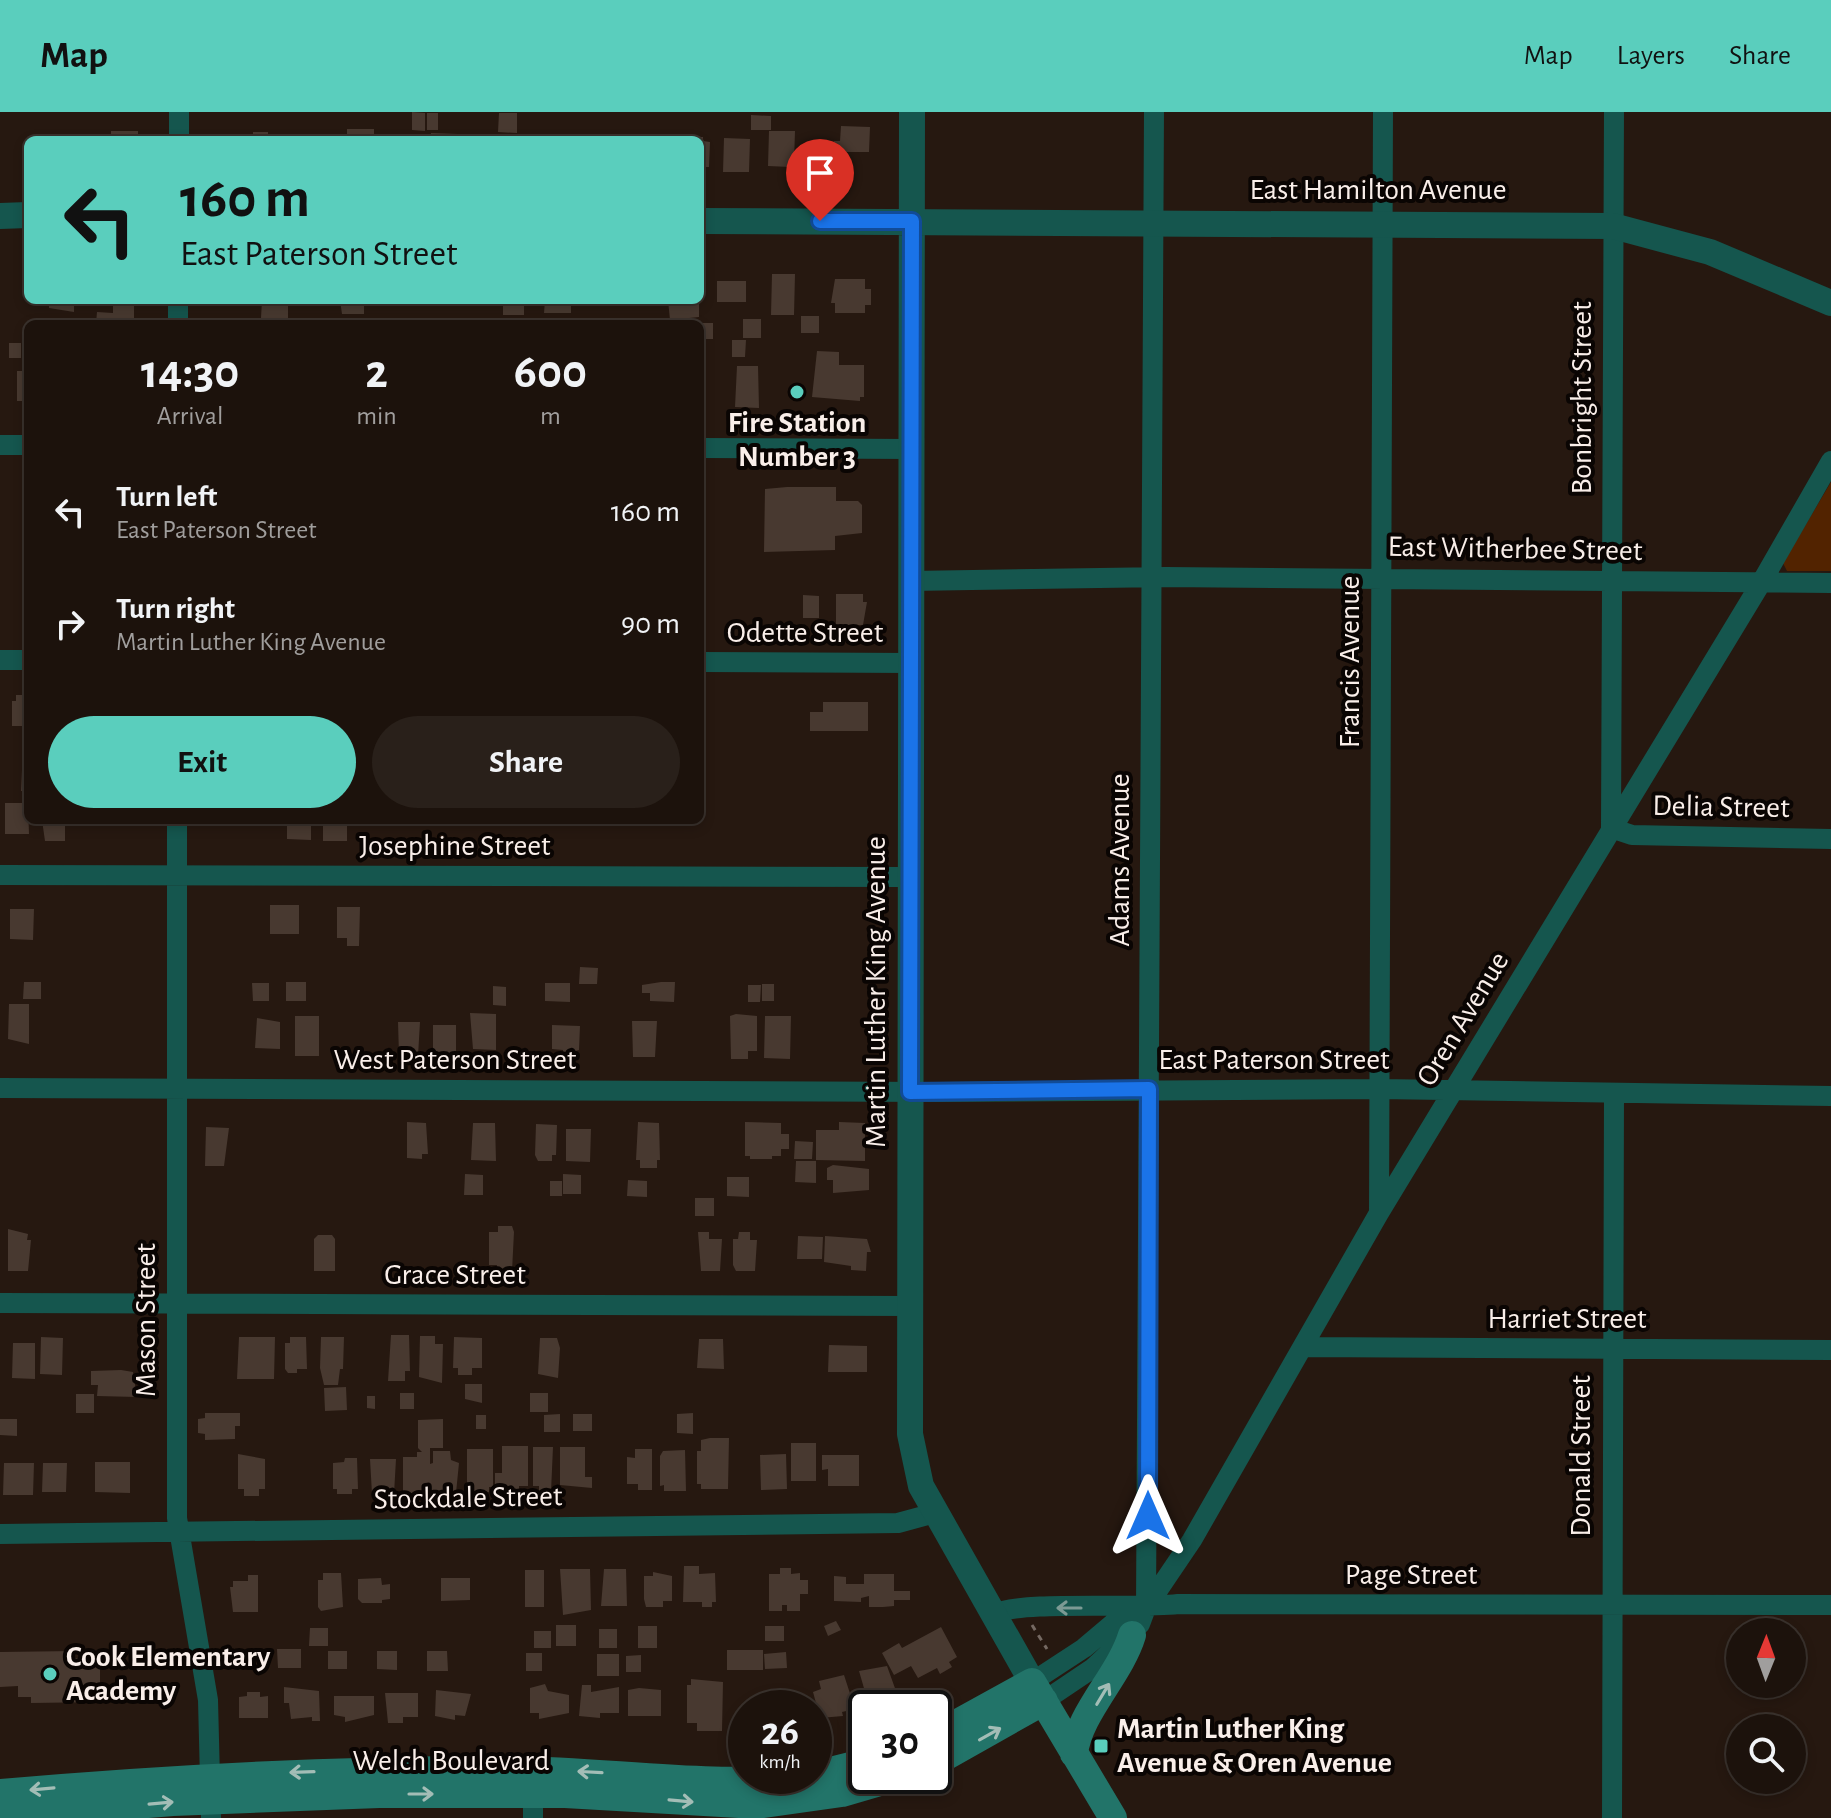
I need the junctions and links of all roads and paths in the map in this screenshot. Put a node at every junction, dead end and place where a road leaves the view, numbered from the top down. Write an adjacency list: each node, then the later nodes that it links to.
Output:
1 (179, 112): 6 (street)
2 (912, 112): 10 (street, Martin Luther King Avenue)
3 (1154, 112): 11 (street, Adams Avenue)
4 (1383, 112): 12 (street, Francis Avenue)
5 (1614, 112): 13 (street, Bonbright Street)
6 (179, 136)
7 (24, 215): 8 (street)
8 (0, 216)
9 (704, 221): 10 (street, East Hamilton Avenue)
10 (912, 221): 11 (street, East Hamilton Avenue); 18 (street, Martin Luther King Avenue)
11 (1155, 222): 12 (street, East Hamilton Avenue); 20 (street, Adams Avenue)
12 (1382, 222): 13 (street, East Hamilton Avenue); 21 (street, Francis Avenue)
13 (1613, 226): 14 (street, East Hamilton Avenue); 22 (street, Bonbright Street)
14 (1831, 303)
15 (0, 445): 16 (street)
16 (24, 445)
17 (704, 448): 18 (street)
18 (911, 449): 23 (street, Martin Luther King Avenue)
19 (1831, 461): 24 (street, Oren Avenue)
20 (1150, 577): 21 (street, East Witherbee Street); 23 (street, East Witherbee Street); 38 (street, Adams Avenue)
21 (1380, 578): 22 (street, East Witherbee Street); 39 (street, Francis Avenue)
22 (1612, 579): 24 (street, East Witherbee Street); 31 (street, Bonbright Street)
23 (911, 581): 29 (street, Martin Luther King Avenue)
24 (1761, 583): 25 (street, East Witherbee Street); 31 (street, Oren Avenue)
25 (1831, 583)
26 (0, 660): 27 (street)
27 (24, 660)
28 (704, 662): 29 (street, Odette Street)
29 (910, 663): 35 (street, Martin Luther King Avenue)
30 (177, 824): 34 (street, Mason Street)
31 (1611, 828): 32 (street, Delia Street); 40 (street, Oren Avenue)
32 (1831, 839)
33 (0, 875): 34 (street, Josephine Street)
34 (177, 875): 35 (street, Josephine Street); 37 (street, Mason Street)
35 (910, 877): 41 (street, Martin Luther King Avenue)
36 (0, 1088): 37 (street, West Paterson Street)
37 (177, 1089): 41 (street, West Paterson Street); 46 (street, Mason Street)
38 (1149, 1089): 39 (street, East Paterson Street); 41 (street, East Paterson Street); 56 (street, Adams Avenue)
39 (1380, 1089): 40 (street, East Paterson Street); 44 (street, Francis Avenue)
40 (1456, 1091): 42 (street, East Paterson Street); 44 (street, Oren Avenue)
41 (910, 1092): 47 (street, Martin Luther King Avenue)
42 (1614, 1094): 43 (street, East Paterson Street); 49 (street, Donald Street)
43 (1831, 1096)
44 (1379, 1213): 48 (street, Oren Avenue)
45 (0, 1303): 46 (street, Grace Street)
46 (176, 1303): 47 (street, Grace Street); 52 (street, Mason Street)
47 (909, 1306): 51 (street, Martin Luther King Avenue)
48 (1303, 1347): 49 (street, Harriet Street); 56 (street, Oren Avenue)
49 (1611, 1349): 50 (street, Harriet Street); 55 (street, Donald Street)
50 (1831, 1350)
51 (935, 1513): 52 (street, Stockdale Street); 57 (street, Martin Luther King Avenue)
52 (178, 1532): 53 (street, Stockdale Street); 68 (street, Mason Street)
53 (0, 1534)
54 (1831, 1605): 55 (street, Page Street)
55 (1611, 1606): 56 (street, Page Street); 71 (street, Donald Street)
56 (1146, 1608): 57 (street, Page Street, one-way to 57); 59 (street, Oren Avenue); 61 (street, Oren Avenue)
57 (993, 1614): 61 (street, Martin Luther King Avenue)
58 (1028, 1618): 60 (path)
59 (1132, 1635): 61 (street, Oren Avenue); 64 (main road, one-way to 59)
60 (1054, 1660)
61 (1038, 1692): 62 (main road); 63 (main road, one-way to 61); 64 (main road, Martin Luther King Avenue)
62 (952, 1728)
63 (952, 1751)
64 (1074, 1754): 70 (main road, Martin Luther King Avenue)
65 (728, 1781): 67 (main road, Welch Boulevard)
66 (0, 1793): 68 (main road, Welch Boulevard, one-way to 66)
67 (533, 1794): 68 (main road, Welch Boulevard)
68 (210, 1798): 69 (main road, Welch Boulevard, one-way to 68)
69 (0, 1816)
70 (1113, 1818)
71 (1612, 1818)

